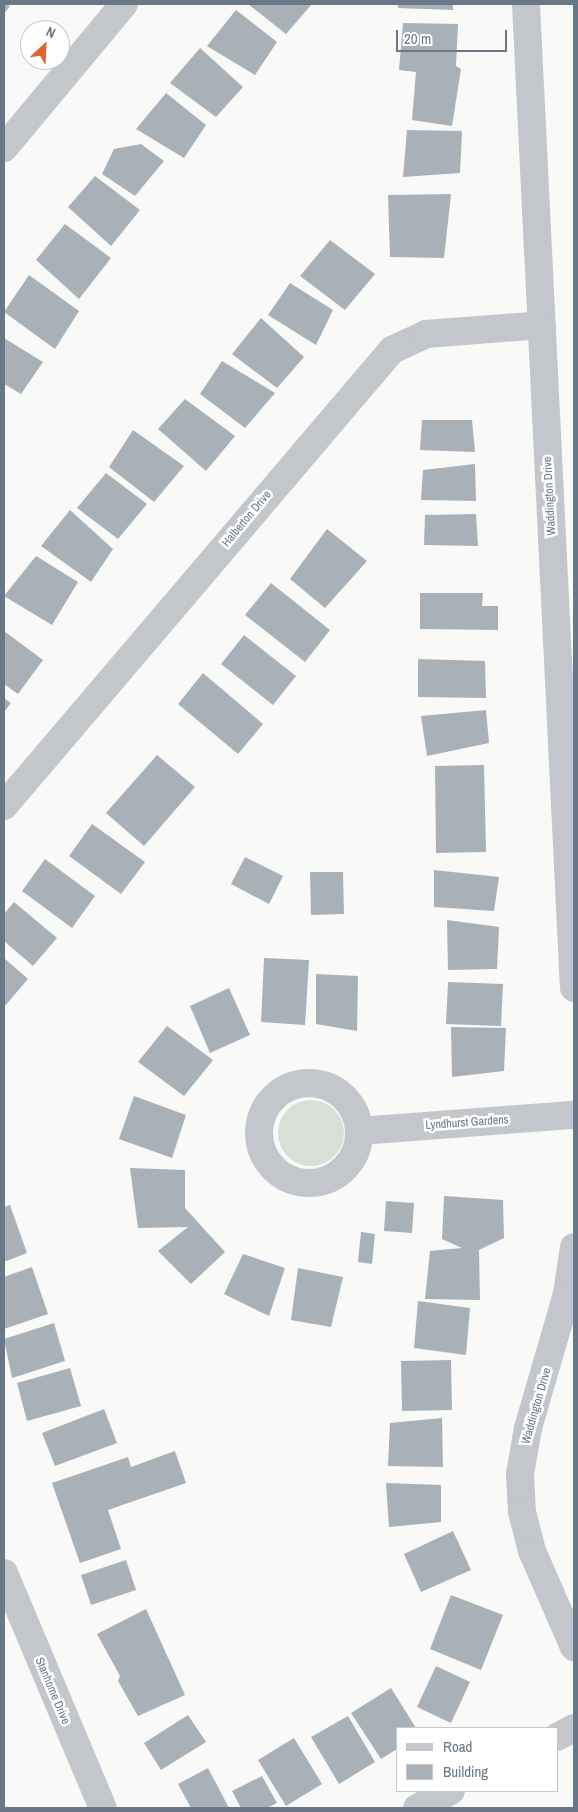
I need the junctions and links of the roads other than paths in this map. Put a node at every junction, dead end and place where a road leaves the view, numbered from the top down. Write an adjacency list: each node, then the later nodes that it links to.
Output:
1 (124, 4): 3 (street)
2 (526, 4): 4 (street, Waddington Drive)
3 (4, 148)
4 (542, 325): 5 (street, Halberton Drive); 6 (street, Waddington Drive)
5 (4, 806)
6 (574, 988)
7 (574, 1115): 8 (street, Lyndhurst Gardens)
8 (359, 1131)
9 (574, 1246): 11 (street, Waddington Drive)
10 (4, 1573): 15 (street, Stanhome Drive)
11 (574, 1647)
12 (574, 1728): 13 (street)
13 (558, 1736)
14 (449, 1792): 16 (street)
15 (103, 1808)
16 (417, 1808)

